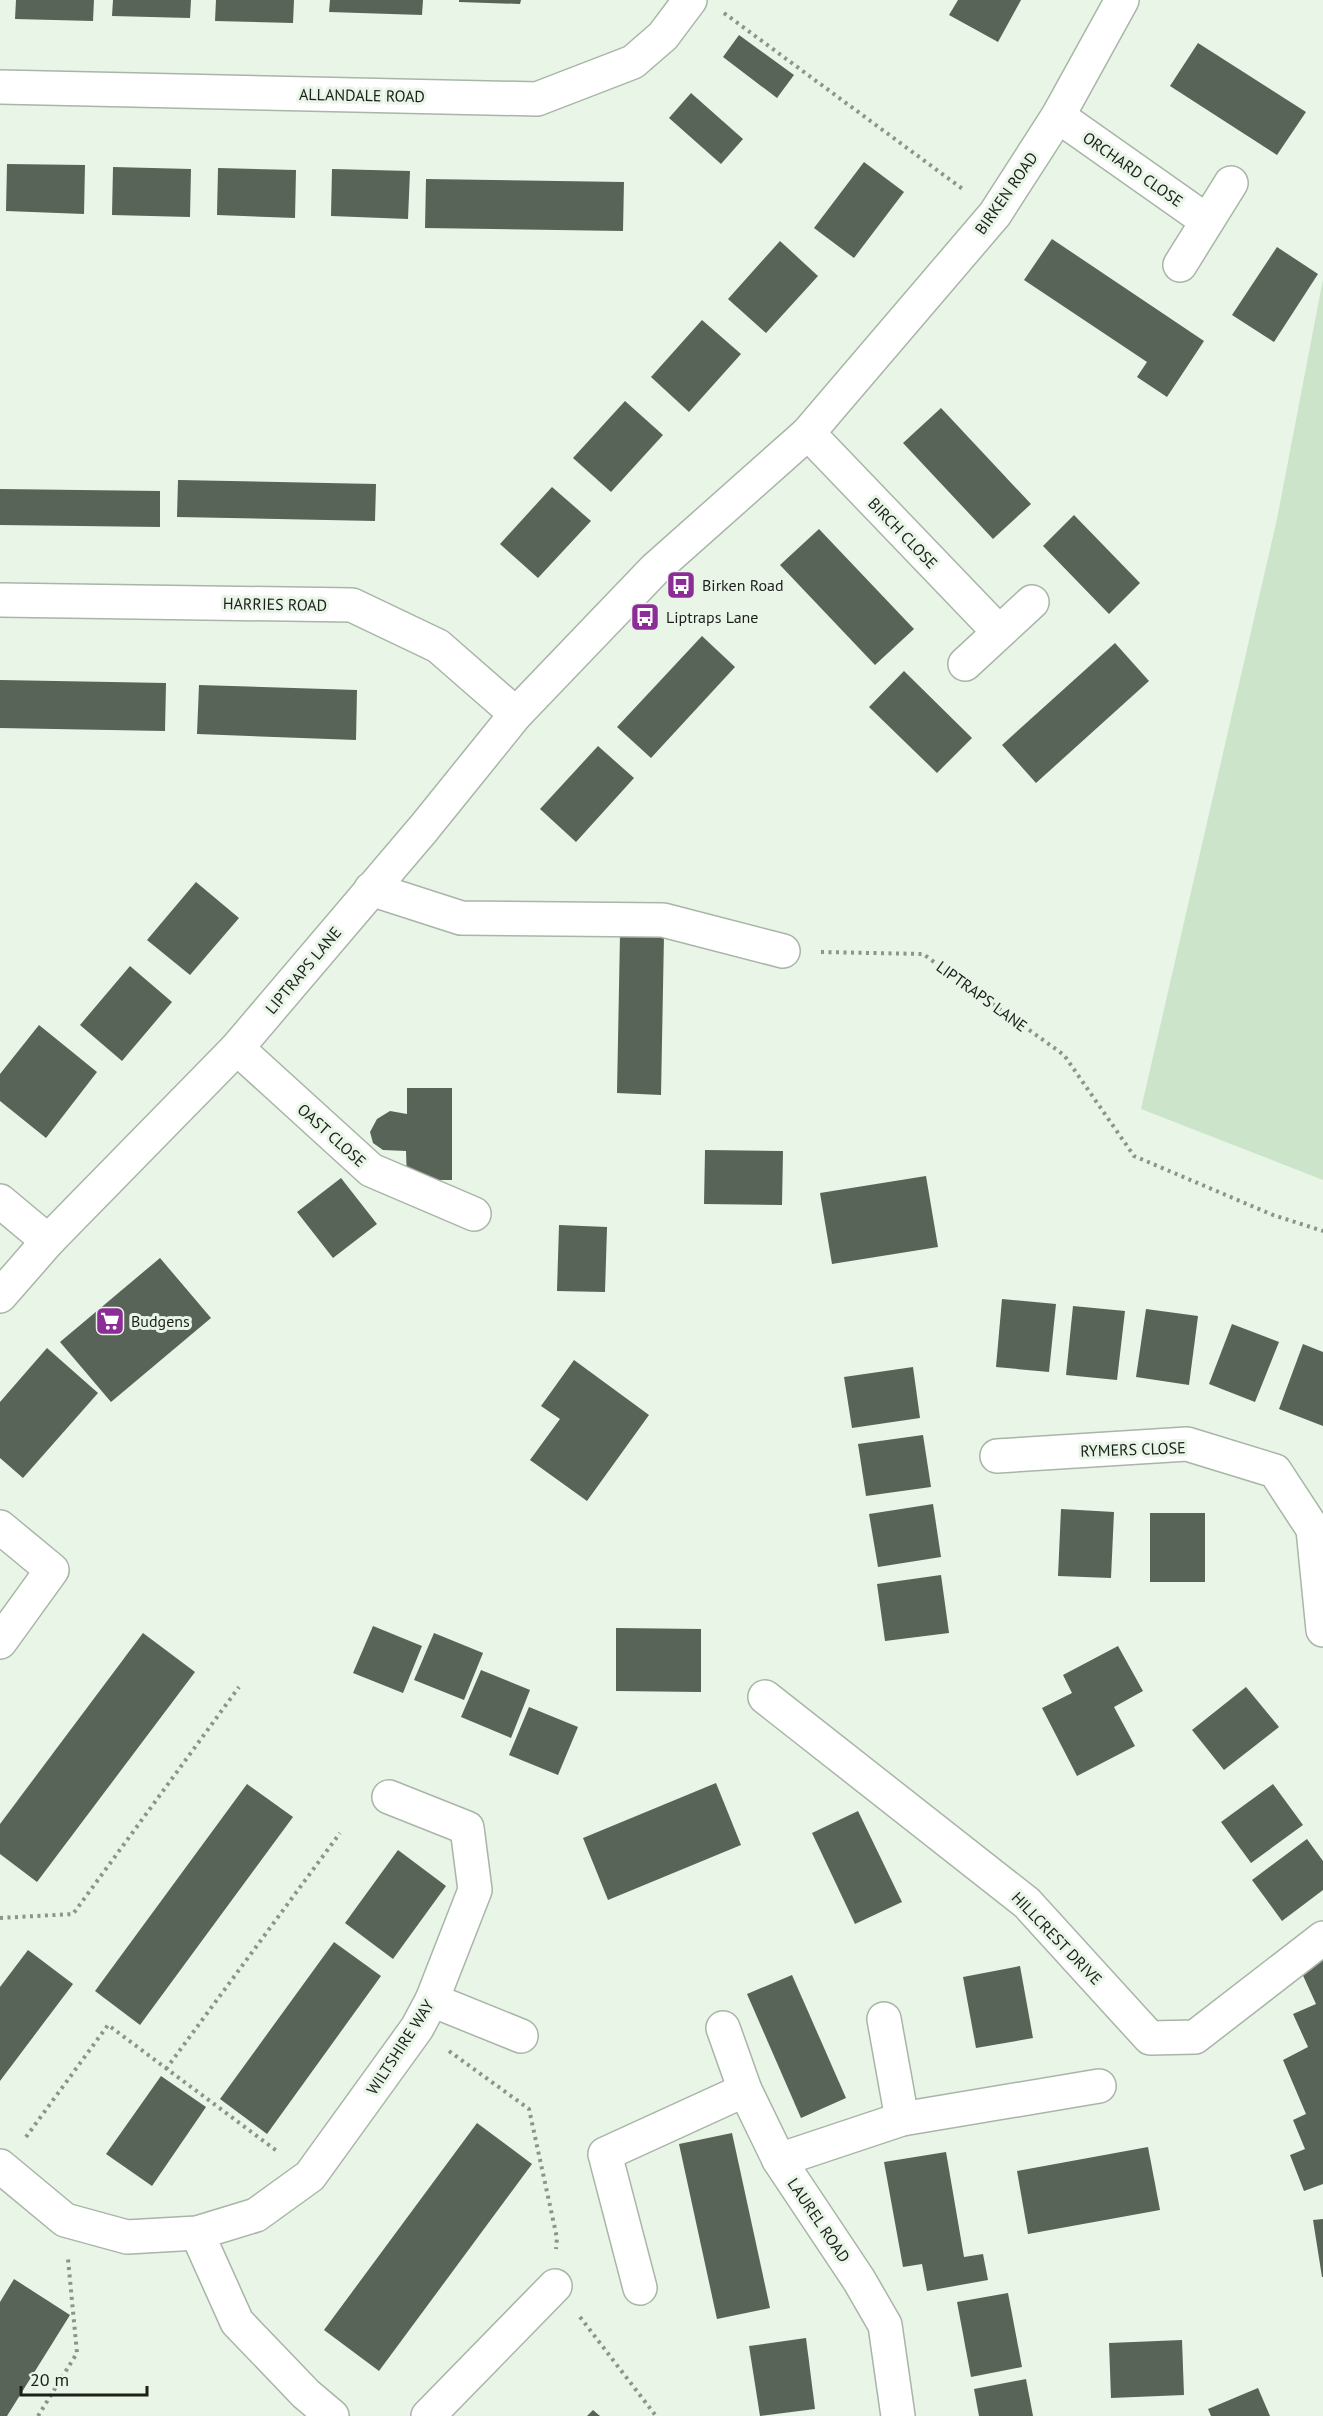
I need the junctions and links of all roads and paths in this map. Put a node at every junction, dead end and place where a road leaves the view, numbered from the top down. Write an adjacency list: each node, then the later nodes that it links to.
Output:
1 (1122, 0): 4 (street, BIRKEN ROAD)
2 (703, 4): 3 (street, ALLANDALE ROAD); 6 (path)
3 (0, 87)
4 (1058, 116): 6 (street, BIRKEN ROAD); 7 (street, ORCHARD CLOSE)
5 (1231, 183): 7 (street)
6 (995, 213): 9 (street, BIRKEN ROAD)
7 (1207, 221): 8 (street)
8 (1180, 265)
9 (807, 433): 12 (street, BIRCH CLOSE); 14 (street, BIRKEN ROAD)
10 (0, 600): 14 (street, HARRIES ROAD)
11 (1032, 602): 12 (street)
12 (999, 632): 13 (street)
13 (965, 664)
14 (516, 714): 15 (street, BIRKEN ROAD)
15 (371, 890): 16 (street); 17 (street, LIPTRAPS LANE)
16 (783, 951): 20 (path, LIPTRAPS LANE)
17 (237, 1048): 19 (street, OAST CLOSE); 21 (street, LIPTRAPS LANE)
18 (0, 1201): 21 (street)
19 (474, 1214)
20 (1323, 1231)
21 (48, 1241): 22 (street, LIPTRAPS LANE)
22 (0, 1296)
23 (997, 1456): 25 (street, RYMERS CLOSE)
24 (0, 1527): 26 (street)
25 (1323, 1630)
26 (0, 1642)
27 (239, 1687): 31 (path)
28 (765, 1697): 32 (street, HILLCREST DRIVE)
29 (389, 1797): 33 (street, WILTSHIRE WAY)
30 (340, 1833): 37 (path)
31 (0, 1918)
32 (1323, 1938)
33 (424, 2014): 36 (street); 43 (street, WILTSHIRE WAY); 46 (path)
34 (884, 2019): 40 (street)
35 (723, 2028): 39 (street, LAUREL ROAD)
36 (521, 2036)
37 (166, 2069): 42 (path); 43 (path)
38 (1099, 2086): 40 (street)
39 (745, 2090): 41 (street, LAUREL ROAD); 47 (street)
40 (902, 2119): 41 (street)
41 (779, 2160): 52 (street, LAUREL ROAD)
42 (1, 2168): 44 (street, WILTSHIRE WAY)
43 (310, 2176): 45 (street, WILTSHIRE WAY)
44 (64, 2220): 45 (street, WILTSHIRE WAY); 48 (path)
45 (197, 2233): 49 (street)
46 (555, 2286): 50 (street); 51 (path)
47 (640, 2288)
48 (38, 2416)
49 (332, 2416)
50 (428, 2416)
51 (656, 2416)
52 (898, 2416)

